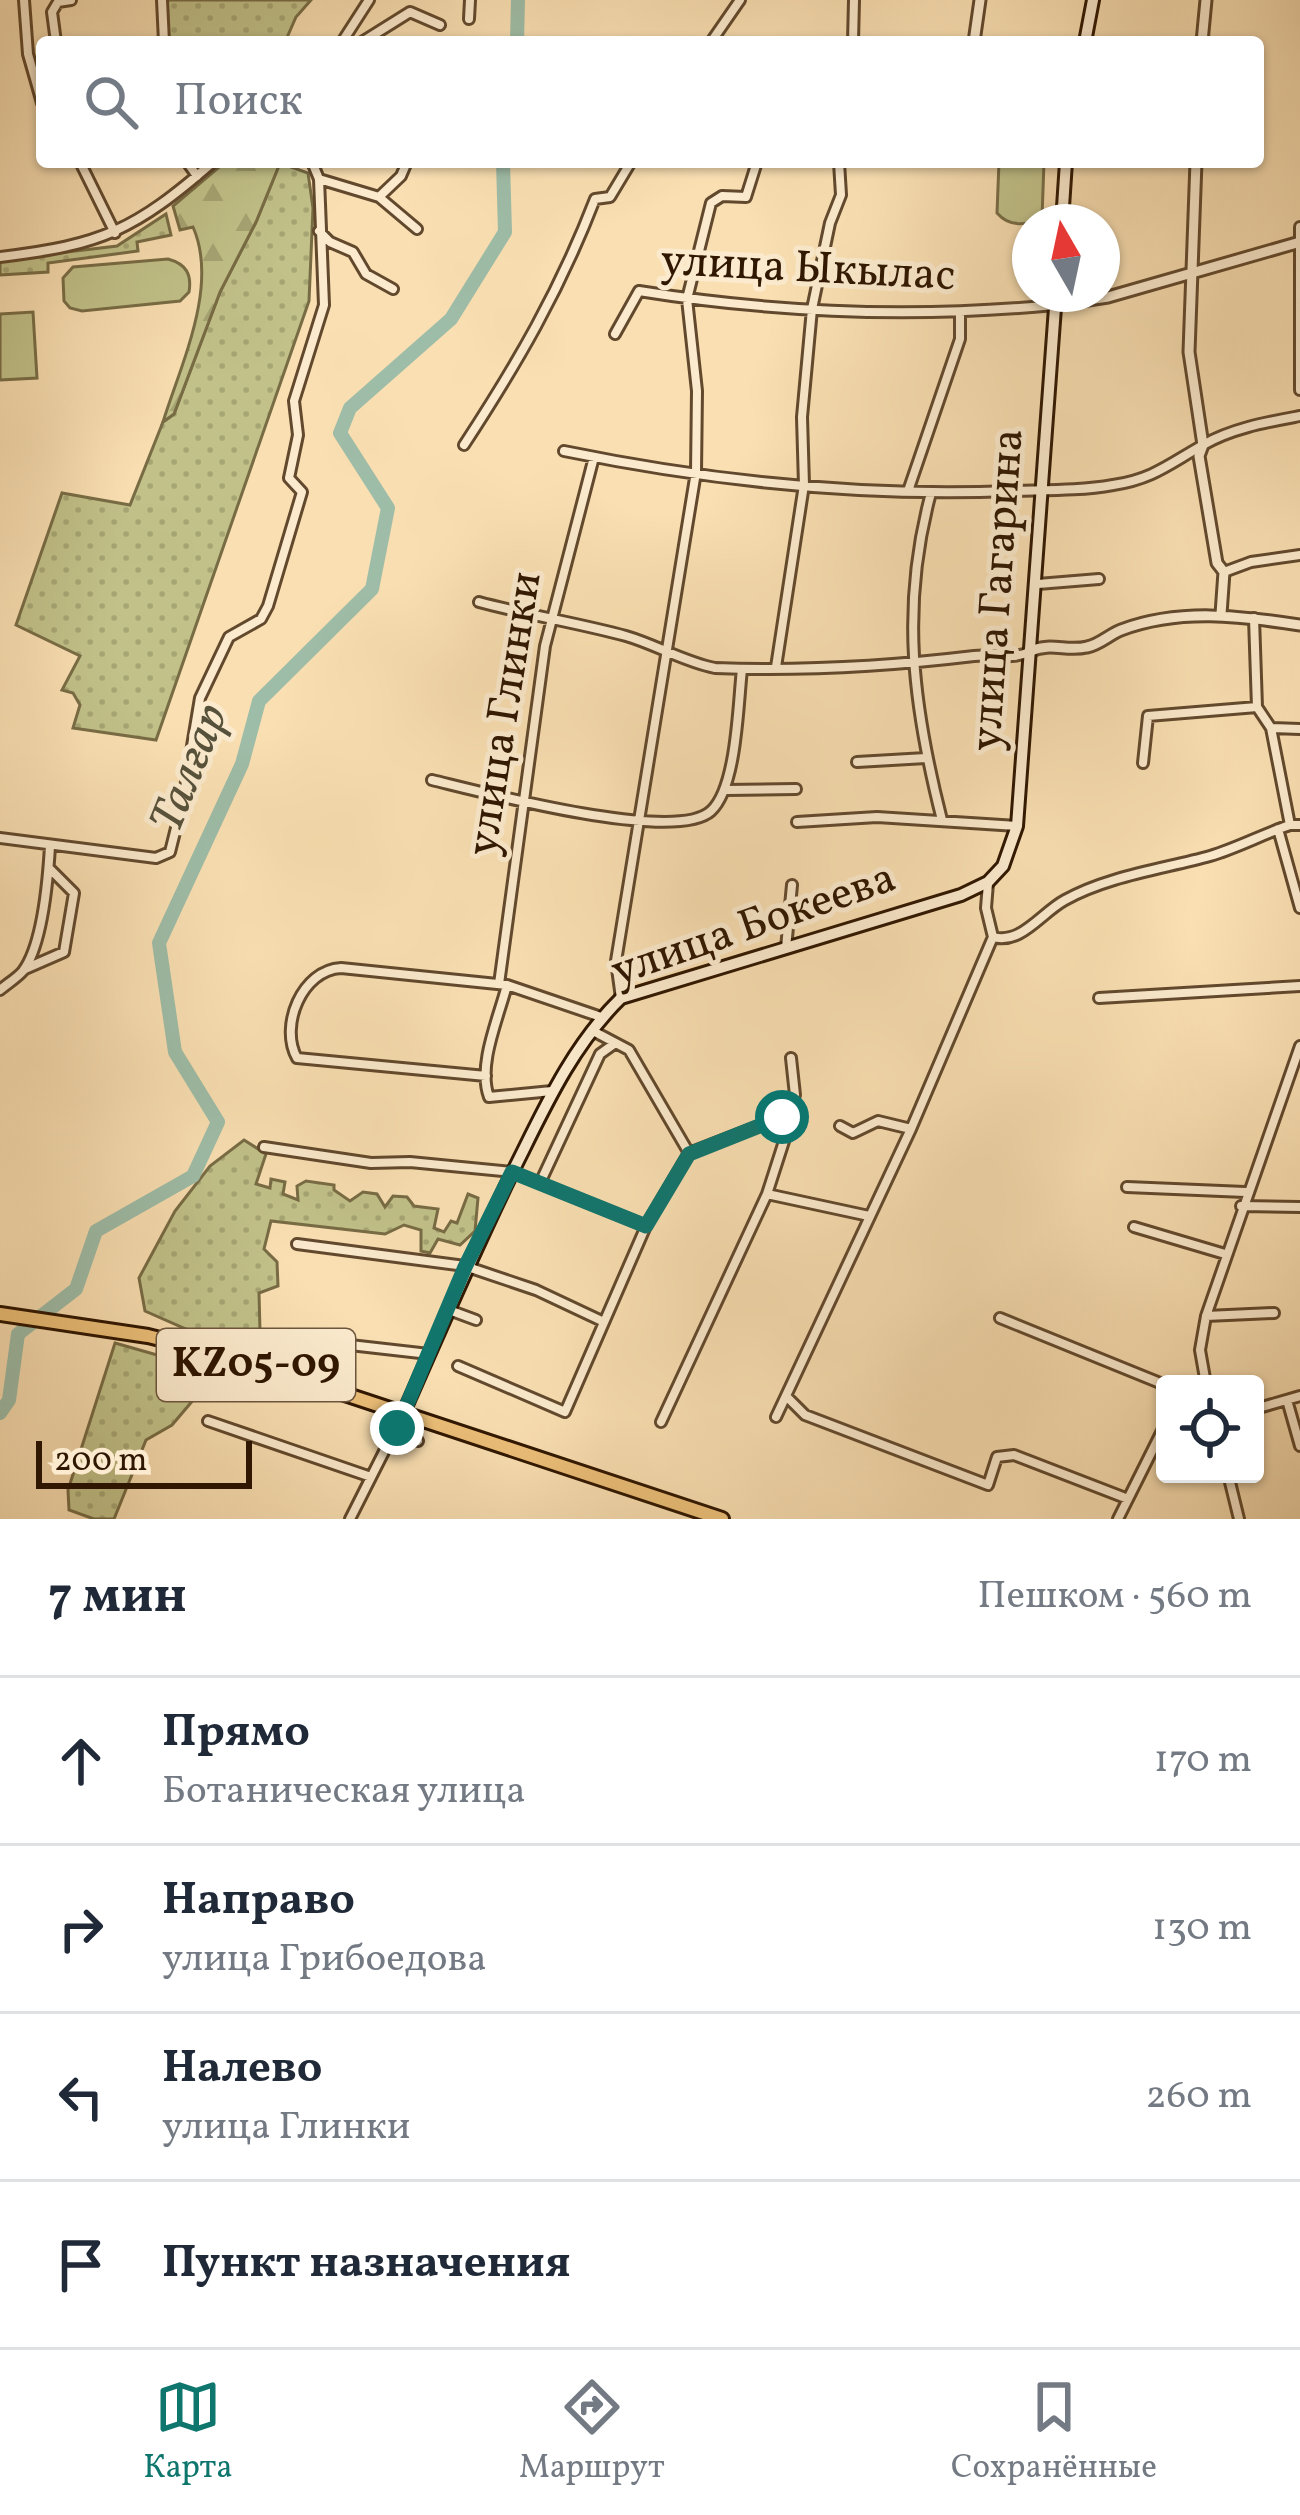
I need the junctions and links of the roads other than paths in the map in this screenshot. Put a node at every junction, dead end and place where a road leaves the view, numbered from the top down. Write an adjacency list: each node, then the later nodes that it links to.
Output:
1 (24, 0): 23 (street)
2 (71, 0): 11 (street)
3 (162, 0): 15 (street)
4 (369, 0): 16 (street)
5 (470, 0): 12 (street)
6 (740, 0): 18 (street)
7 (854, 0): 19 (street)
8 (980, 0): 20 (street)
9 (1093, 0): 21 (main road)
10 (1206, 0): 22 (street)
11 (58, 2): 14 (street)
12 (469, 19)
13 (440, 25): 17 (street)
14 (55, 36)
15 (164, 36)
16 (346, 36)
17 (372, 36)
18 (715, 36)
19 (853, 36)
20 (975, 36)
21 (1086, 36)
22 (1203, 36)
23 (36, 83)
24 (83, 168): 41 (street)
25 (191, 168): 34 (street)
26 (206, 168): 34 (street)
27 (314, 168): 35 (street)
28 (404, 168): 36 (street)
29 (628, 168): 55 (street)
30 (755, 168): 47 (street)
31 (839, 168): 49 (street)
32 (1066, 168): 37 (main road)
33 (1196, 168): 44 (street)
34 (197, 176): 41 (street)
35 (319, 179): 36 (street); 39 (street)
36 (379, 197): 40 (street)
37 (1062, 204)
38 (1300, 226): 42 (street)
39 (319, 230): 45 (street); 97 (street)
40 (417, 230)
41 (115, 233): 43 (street)
42 (1300, 242): 44 (street, улица Ыкылас); 53 (street)
43 (0, 257)
44 (1192, 272): 46 (street, улица Ыкылас); 56 (street)
45 (393, 289)
46 (1120, 293)
47 (687, 299): 49 (street, улица Ыкылас); 52 (street, улица Ыкылас); 59 (street)
48 (1012, 306): 51 (street, улица Ыкылас)
49 (812, 309): 51 (street, улица Ыкылас); 60 (street)
50 (1055, 312): 61 (main road, улица Гагарина)
51 (960, 314): 62 (street)
52 (615, 334)
53 (1300, 390)
54 (1300, 416): 56 (street)
55 (464, 445)
56 (1203, 445): 61 (street); 65 (street)
57 (564, 451): 58 (street)
58 (594, 457): 59 (street); 71 (street, улица Глинки)
59 (696, 472): 60 (street); 75 (street)
60 (804, 485): 62 (street); 78 (street)
61 (1043, 490): 63 (street); 67 (main road, улица Гагарина)
62 (908, 491): 63 (street)
63 (931, 493): 77 (street)
64 (1300, 555): 65 (street)
65 (1224, 572): 69 (street)
66 (1099, 579): 67 (street)
67 (1037, 584): 73 (main road, улица Гагарина)
68 (478, 602): 71 (street)
69 (1221, 614): 70 (street); 74 (street)
70 (1254, 619): 72 (street); 80 (street)
71 (551, 622): 75 (street); 89 (street, улица Глинки)
72 (1300, 625)
73 (1033, 631): 74 (street); 76 (main road, улица Гагарина)
74 (1044, 645): 76 (street)
75 (669, 650): 79 (street); 91 (street)
76 (1031, 651): 77 (street); 94 (main road, улица Гагарина)
77 (913, 665): 78 (street); 83 (street)
78 (776, 668): 79 (street)
79 (742, 669): 88 (street)
80 (1257, 707): 81 (street); 85 (street)
81 (1271, 728): 82 (street); 93 (street)
82 (1300, 728)
83 (926, 758): 84 (street); 90 (street)
84 (857, 762)
85 (1143, 763)
86 (432, 780): 89 (street)
87 (796, 789): 88 (street)
88 (726, 790): 91 (street)
89 (526, 802): 91 (street); 105 (street, улица Глинки)
90 (942, 820): 92 (street); 94 (street)
91 (639, 821): 108 (street)
92 (797, 823)
93 (1295, 825): 95 (street)
94 (1017, 826): 99 (main road, улица Гагарина)
95 (1278, 829): 101 (street); 102 (street)
96 (0, 838): 97 (street)
97 (50, 846): 98 (street)
98 (49, 868): 104 (street); 104 (street)
99 (988, 882): 102 (street); 103 (main road, улица Бокеева)
100 (792, 885): 103 (street)
101 (1300, 908)
102 (993, 937): 119 (street)
103 (786, 948): 108 (main road, улица Бокеева)
104 (24, 970): 107 (street)
105 (503, 984): 110 (street, улица Бокеева); 115 (street, улица Глинки); 115 (street, улица Бокеева)
106 (1300, 986): 109 (street)
107 (0, 990)
108 (621, 998): 110 (main road, улица Бокеева)
109 (1100, 998)
110 (601, 1017): 111 (main road)
111 (591, 1030): 112 (street); 116 (main road)
112 (614, 1044): 121 (street); 123 (street)
113 (1300, 1046): 125 (street)
114 (791, 1058): 117 (street)
115 (486, 1076): 116 (street)
116 (553, 1091): 122 (main road)
117 (782, 1117): 121 (street); 126 (street)
118 (840, 1126): 119 (street)
119 (911, 1129): 129 (street)
120 (265, 1147): 122 (street)
121 (689, 1154): 130 (street)
122 (512, 1172): 123 (street); 134 (main road)
123 (540, 1183): 130 (street)
124 (1127, 1187): 125 (street)
125 (1246, 1192): 127 (street)
126 (767, 1194): 129 (street); 154 (street)
127 (1241, 1206): 128 (street); 133 (street)
128 (1300, 1207)
129 (869, 1216): 148 (street)
130 (646, 1226): 141 (street)
131 (1134, 1227): 133 (street)
132 (297, 1244): 134 (street)
133 (1225, 1254): 138 (street)
134 (465, 1267): 135 (main road); 141 (street)
135 (447, 1309): 140 (street); 142 (main road)
136 (1274, 1313): 138 (street)
137 (0, 1314): 143 (main road, KZ05-09)
138 (1206, 1316): 145 (street)
139 (1000, 1318): 146 (street)
140 (476, 1320)
141 (604, 1322): 144 (street)
142 (430, 1354): 143 (street); 151 (main road)
143 (233, 1357): 151 (main road, KZ05-09)
144 (458, 1366)
145 (1204, 1375)
146 (1156, 1381)
147 (1300, 1396): 149 (street)
148 (788, 1398): 152 (street); 161 (street)
149 (1287, 1400): 150 (street); 158 (street)
150 (1264, 1406)
151 (403, 1414): 155 (street); 163 (main road, KZ05-09)
152 (776, 1417)
153 (208, 1421): 159 (street)
154 (661, 1422)
155 (397, 1428): 156 (street); 159 (street)
156 (418, 1441)
157 (1156, 1443): 161 (street)
158 (1300, 1446)
159 (371, 1477): 162 (street)
160 (1230, 1483): 165 (street)
161 (1128, 1499): 164 (street)
162 (350, 1519)
163 (722, 1519)
164 (1118, 1519)
165 (1239, 1519)

